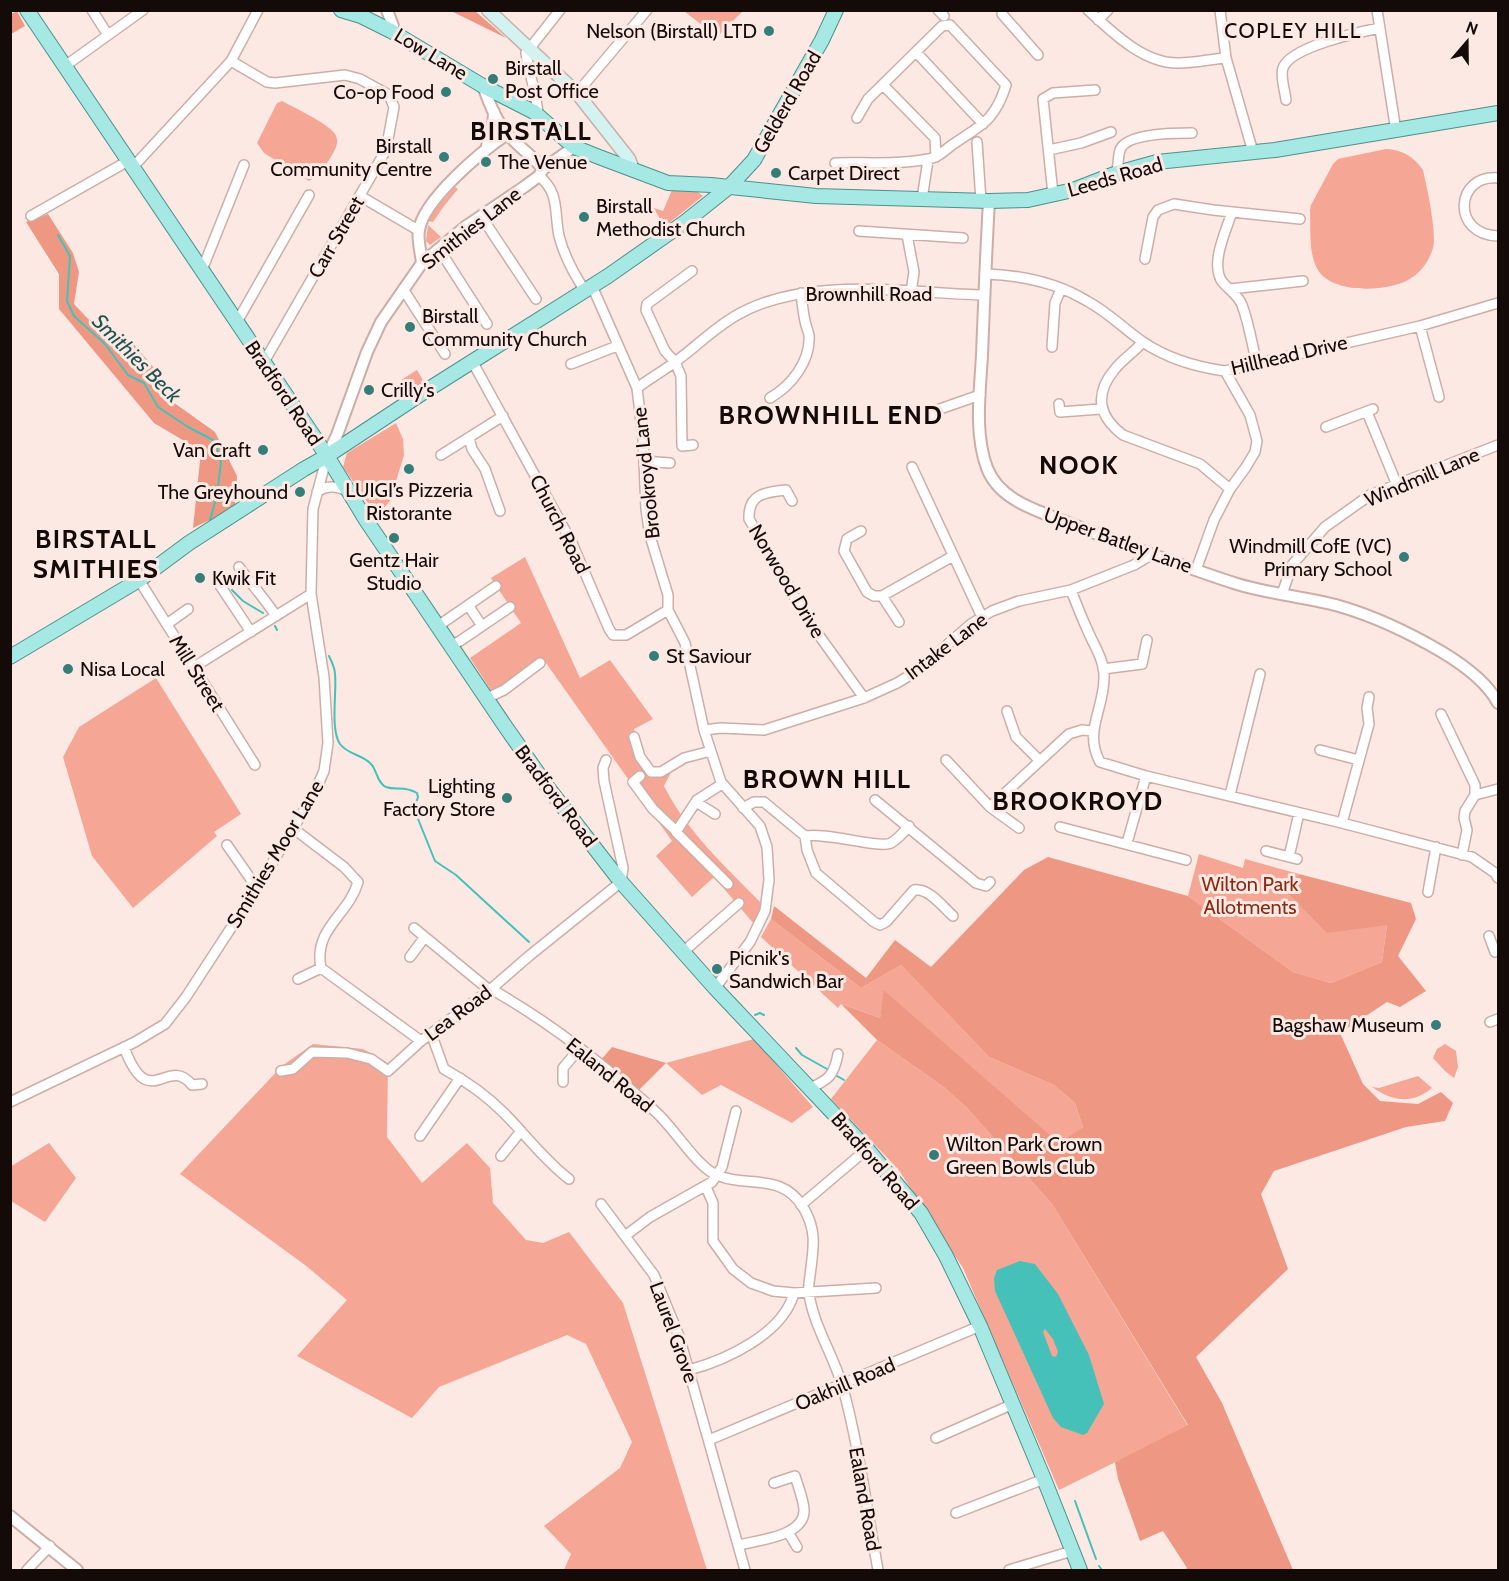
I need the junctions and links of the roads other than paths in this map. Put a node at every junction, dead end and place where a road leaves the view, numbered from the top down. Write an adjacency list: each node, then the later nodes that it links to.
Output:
1 (27, 10): 25 (main road, Bradford Road)
2 (92, 10): 19 (street)
3 (143, 10): 19 (street)
4 (258, 10): 24 (street)
5 (341, 10): 18 (main road, Low Lane)
6 (387, 10): 18 (street)
7 (488, 10): 20 (main road)
8 (560, 10): 20 (street)
9 (647, 10): 29 (street)
10 (836, 10): 53 (main road, Gelderd Road)
11 (1088, 10): 16 (street)
12 (1108, 10): 16 (street)
13 (1220, 10): 23 (street)
14 (1377, 10): 17 (street)
15 (1002, 12): 22 (street)
16 (1098, 20): 23 (street)
17 (1380, 28): 30 (street); 36 (street)
18 (392, 31): 27 (main road, Low Lane)
19 (108, 35): 25 (street)
20 (528, 48): 29 (main road); 33 (street)
21 (916, 52): 26 (street); 35 (street); 35 (street)
22 (1038, 55)
23 (1226, 58): 44 (street)
24 (231, 61): 47 (street); 56 (street, Carr Street)
25 (65, 66): 47 (main road, Bradford Road)
26 (883, 85): 34 (street); 45 (street)
27 (483, 86): 31 (street); 33 (main road, Low Lane)
28 (1095, 90): 43 (street)
29 (577, 93): 49 (main road)
30 (1286, 100)
31 (494, 112): 39 (street); 42 (street)
32 (1498, 113): 36 (main road, Leeds Road)
33 (538, 115): 41 (main road, Low Lane)
34 (857, 118)
35 (983, 124): 45 (street)
36 (1396, 131): 44 (main road, Leeds Road)
37 (1111, 132): 43 (street)
38 (1192, 133): 51 (street)
39 (507, 134): 42 (street); 50 (street)
40 (977, 142): 58 (street)
41 (574, 147): 49 (main road, Leeds Road); 50 (street, Smithies Lane)
42 (486, 148): 63 (street)
43 (1049, 150): 54 (street)
44 (1253, 152): 51 (main road, Leeds Road)
45 (932, 158): 46 (street); 57 (street)
46 (835, 163)
47 (130, 164): 60 (street); 71 (main road, Bradford Road)
48 (244, 165): 71 (street)
49 (630, 168): 53 (main road, Leeds Road)
50 (541, 172): 61 (street, Smithies Lane); 76 (street, Brookroyd Lane)
51 (1117, 173): 54 (main road, Leeds Road)
52 (1498, 178): 66 (street)
53 (729, 187): 57 (main road, Leeds Road); 76 (main road, Gelderd Road)
54 (1053, 194): 58 (main road, Leeds Road)
55 (309, 195): 84 (street)
56 (360, 196): 63 (street); 93 (street, Carr Street)
57 (922, 199): 58 (main road, Leeds Road)
58 (985, 201): 73 (street, Upper Batley Lane)
59 (1232, 212): 62 (street); 69 (street); 78 (street)
60 (31, 216)
61 (482, 216): 68 (street, Smithies Lane); 82 (street)
62 (1300, 219)
63 (418, 230): 70 (street)
64 (859, 231): 65 (street)
65 (907, 235): 67 (street); 79 (street)
66 (1498, 237)
67 (963, 238)
68 (439, 249): 70 (street, Smithies Lane); 85 (street)
69 (1145, 259)
70 (422, 262): 75 (street, Smithies Lane)
71 (202, 270): 84 (main road, Bradford Road)
72 (692, 271): 92 (street)
73 (985, 274): 77 (street, Hillhead Drive); 81 (street, Upper Batley Lane)
74 (1303, 281): 78 (street)
75 (403, 289): 90 (street); 110 (street, Smithies Lane)
76 (588, 289): 88 (street, Brookroyd Lane); 91 (main road, Gelderd Road)
77 (1061, 289): 87 (street, Hillhead Drive); 89 (street)
78 (1230, 289): 95 (street)
79 (910, 292): 80 (street, Brownhill Road); 81 (street, Brownhill Road)
80 (801, 293): 92 (street, Brownhill Road); 100 (street)
81 (984, 295): 98 (street, Upper Batley Lane)
82 (536, 299)
83 (1498, 303): 86 (street, Hillhead Drive)
84 (237, 322): 93 (main road, Bradford Road)
85 (487, 324)
86 (1420, 326): 95 (street, Hillhead Drive); 99 (street)
87 (1143, 342): 96 (street, Hillhead Drive); 102 (street)
88 (618, 346): 94 (street); 97 (street, Brookroyd Lane)
89 (1052, 347)
90 (445, 354)
91 (472, 361): 103 (street, Church Road); 110 (main road, Gelderd Road)
92 (675, 362): 97 (street, Brownhill Road); 107 (street)
93 (264, 363): 110 (main road, Bradford Road)
94 (571, 364)
95 (1257, 364): 96 (street, Hillhead Drive)
96 (1225, 371): 115 (street)
97 (637, 388): 111 (street, Brookroyd Lane)
98 (980, 395): 104 (street); 121 (street, Upper Batley Lane)
99 (1439, 397)
100 (770, 398)
101 (1059, 404): 102 (street)
102 (1101, 409): 115 (street)
103 (503, 416): 106 (street); 135 (street, Church Road)
104 (934, 420)
105 (1326, 427): 114 (street)
106 (469, 438): 109 (street); 119 (street)
107 (693, 445)
108 (1498, 445): 114 (street, Windmill Lane)
109 (441, 455)
110 (327, 456): 116 (street, Smithies Moor Lane); 117 (main road, Bradford Road); 125 (main road, Gelderd Road)
111 (644, 461): 112 (street); 135 (street, Brookroyd Lane)
112 (670, 463)
113 (912, 467): 122 (street)
114 (1396, 485): 130 (street, Windmill Lane)
115 (1230, 489): 124 (street)
116 (317, 492): 117 (street); 129 (street, Smithies Moor Lane)
117 (349, 492): 140 (main road, Bradford Road)
118 (792, 501): 152 (street, Norwood Drive)
119 (500, 512)
120 (861, 531): 131 (street)
121 (1151, 555): 124 (street, Upper Batley Lane); 128 (street, Intake Lane)
122 (953, 556): 131 (street); 137 (street)
123 (239, 567): 136 (street)
124 (1196, 570): 130 (street, Upper Batley Lane)
125 (139, 580): 139 (street, Mill Street); 145 (main road, Gelderd Road)
126 (217, 581): 142 (street)
127 (496, 586): 132 (street)
128 (1071, 590): 137 (street, Intake Lane); 148 (street)
129 (311, 594): 136 (street); 182 (street, Smithies Moor Lane)
130 (1282, 594): 153 (street, Upper Batley Lane)
131 (882, 596): 138 (street)
132 (468, 605): 140 (street); 141 (street)
133 (510, 607): 141 (street)
134 (188, 609): 139 (street)
135 (669, 610): 156 (street, Brookroyd Lane)
136 (276, 616): 142 (street)
137 (982, 617): 152 (street, Intake Lane)
138 (899, 622)
139 (167, 624): 147 (street, Mill Street)
140 (438, 626): 144 (main road, Bradford Road)
141 (482, 626): 144 (street)
142 (251, 632): 147 (street)
143 (1147, 640): 148 (street)
144 (451, 645): 151 (main road, Bradford Road)
145 (10, 657)
146 (540, 663): 151 (street)
147 (194, 668): 165 (street, Mill Street)
148 (1103, 669): 157 (street)
149 (1260, 674): 170 (street)
150 (1369, 697): 163 (street)
151 (487, 698): 192 (main road, Bradford Road)
152 (864, 698): 156 (street, Intake Lane)
153 (1498, 703)
154 (1007, 711): 164 (street)
155 (1441, 714): 171 (street)
156 (704, 730): 160 (street, Brookroyd Lane)
157 (1093, 731): 164 (street); 167 (street)
158 (634, 737): 160 (street)
159 (1320, 750): 163 (street)
160 (711, 751): 168 (street, Brookroyd Lane)
161 (606, 760): 192 (street)
162 (946, 760): 174 (street)
163 (1359, 760): 178 (street)
164 (1040, 761): 174 (street)
165 (255, 765)
166 (640, 776): 183 (street)
167 (1146, 776): 170 (street); 185 (street)
168 (722, 784): 173 (street); 175 (street, Brookroyd Lane)
169 (1498, 789): 171 (street)
170 (1230, 795): 176 (street)
171 (1475, 795): 189 (street)
172 (875, 800): 179 (street)
173 (696, 802): 177 (street); 183 (street)
174 (990, 807): 181 (street)
175 (743, 808): 184 (street); 205 (street, Brookroyd Lane)
176 (1299, 813): 178 (street); 188 (street)
177 (715, 814)
178 (1342, 823): 187 (street)
179 (909, 826): 184 (street); 193 (street)
180 (1060, 827): 185 (street)
181 (1019, 828)
182 (294, 829): 195 (street, Smithies Moor Lane); 203 (street)
183 (676, 831): 194 (street)
184 (805, 836): 198 (street)
185 (1127, 843): 190 (street)
186 (227, 845): 195 (street)
187 (1436, 847): 189 (street); 196 (street)
188 (1266, 851)
189 (1462, 855): 191 (street)
190 (1186, 860)
191 (1498, 878)
192 (621, 882): 201 (main road, Bradford Road); 206 (street, Lea Road)
193 (990, 882)
194 (728, 884)
195 (257, 888): 209 (street, Smithies Moor Lane)
196 (1427, 892)
197 (739, 903): 201 (street)
198 (953, 916)
199 (414, 928): 200 (street, Ealand Road)
200 (424, 938): 202 (street); 206 (street, Ealand Road)
201 (683, 952): 205 (main road, Bradford Road)
202 (410, 957)
203 (321, 968): 204 (street); 208 (street)
204 (298, 979)
205 (715, 988): 216 (main road, Bradford Road)
206 (489, 989): 207 (street, Lea Road); 210 (street, Ealand Road)
207 (431, 1033): 208 (street, Lea Road); 213 (street)
208 (421, 1041): 212 (street, Lea Road)
209 (124, 1047): 215 (street); 217 (street, Smithies Moor Lane)
210 (579, 1049): 214 (street); 223 (street, Ealand Road)
211 (838, 1054): 216 (street)
212 (281, 1071)
213 (460, 1078): 219 (street); 220 (street)
214 (562, 1082)
215 (202, 1084)
216 (810, 1088): 221 (main road, Bradford Road)
217 (10, 1102)
218 (736, 1111): 223 (street)
219 (521, 1131): 222 (street); 224 (street)
220 (420, 1136)
221 (867, 1149): 227 (street); 232 (main road, Bradford Road)
222 (501, 1156)
223 (718, 1175): 225 (street); 227 (street)
224 (569, 1179)
225 (706, 1187): 228 (street); 231 (street)
226 (601, 1204): 228 (street, Laurel Grove)
227 (801, 1205): 230 (street)
228 (625, 1236): 233 (street, Laurel Grove)
229 (876, 1288): 230 (street)
230 (808, 1292): 231 (street); 234 (street, Ealand Road)
231 (794, 1293): 233 (street)
232 (980, 1326): 234 (street, Oakhill Road); 235 (main road, Bradford Road)
233 (689, 1370): 237 (street, Laurel Grove)
234 (842, 1386): 237 (street, Oakhill Road); 250 (street, Ealand Road)
235 (1013, 1404): 236 (street); 238 (main road, Bradford Road)
236 (936, 1438)
237 (709, 1440): 243 (street, Laurel Grove)
238 (1044, 1479): 240 (street); 246 (main road, Bradford Road)
239 (774, 1483): 242 (street)
240 (956, 1513)
241 (10, 1516): 244 (street)
242 (788, 1532): 243 (street); 245 (street)
243 (738, 1545): 249 (street, Laurel Grove)
244 (50, 1546): 247 (street); 248 (street)
245 (797, 1547)
246 (1072, 1551): 251 (street); 252 (main road, Bradford Road)
247 (27, 1570)
248 (77, 1570)
249 (745, 1570)
250 (878, 1570)
251 (1009, 1570)
252 (1080, 1570)

